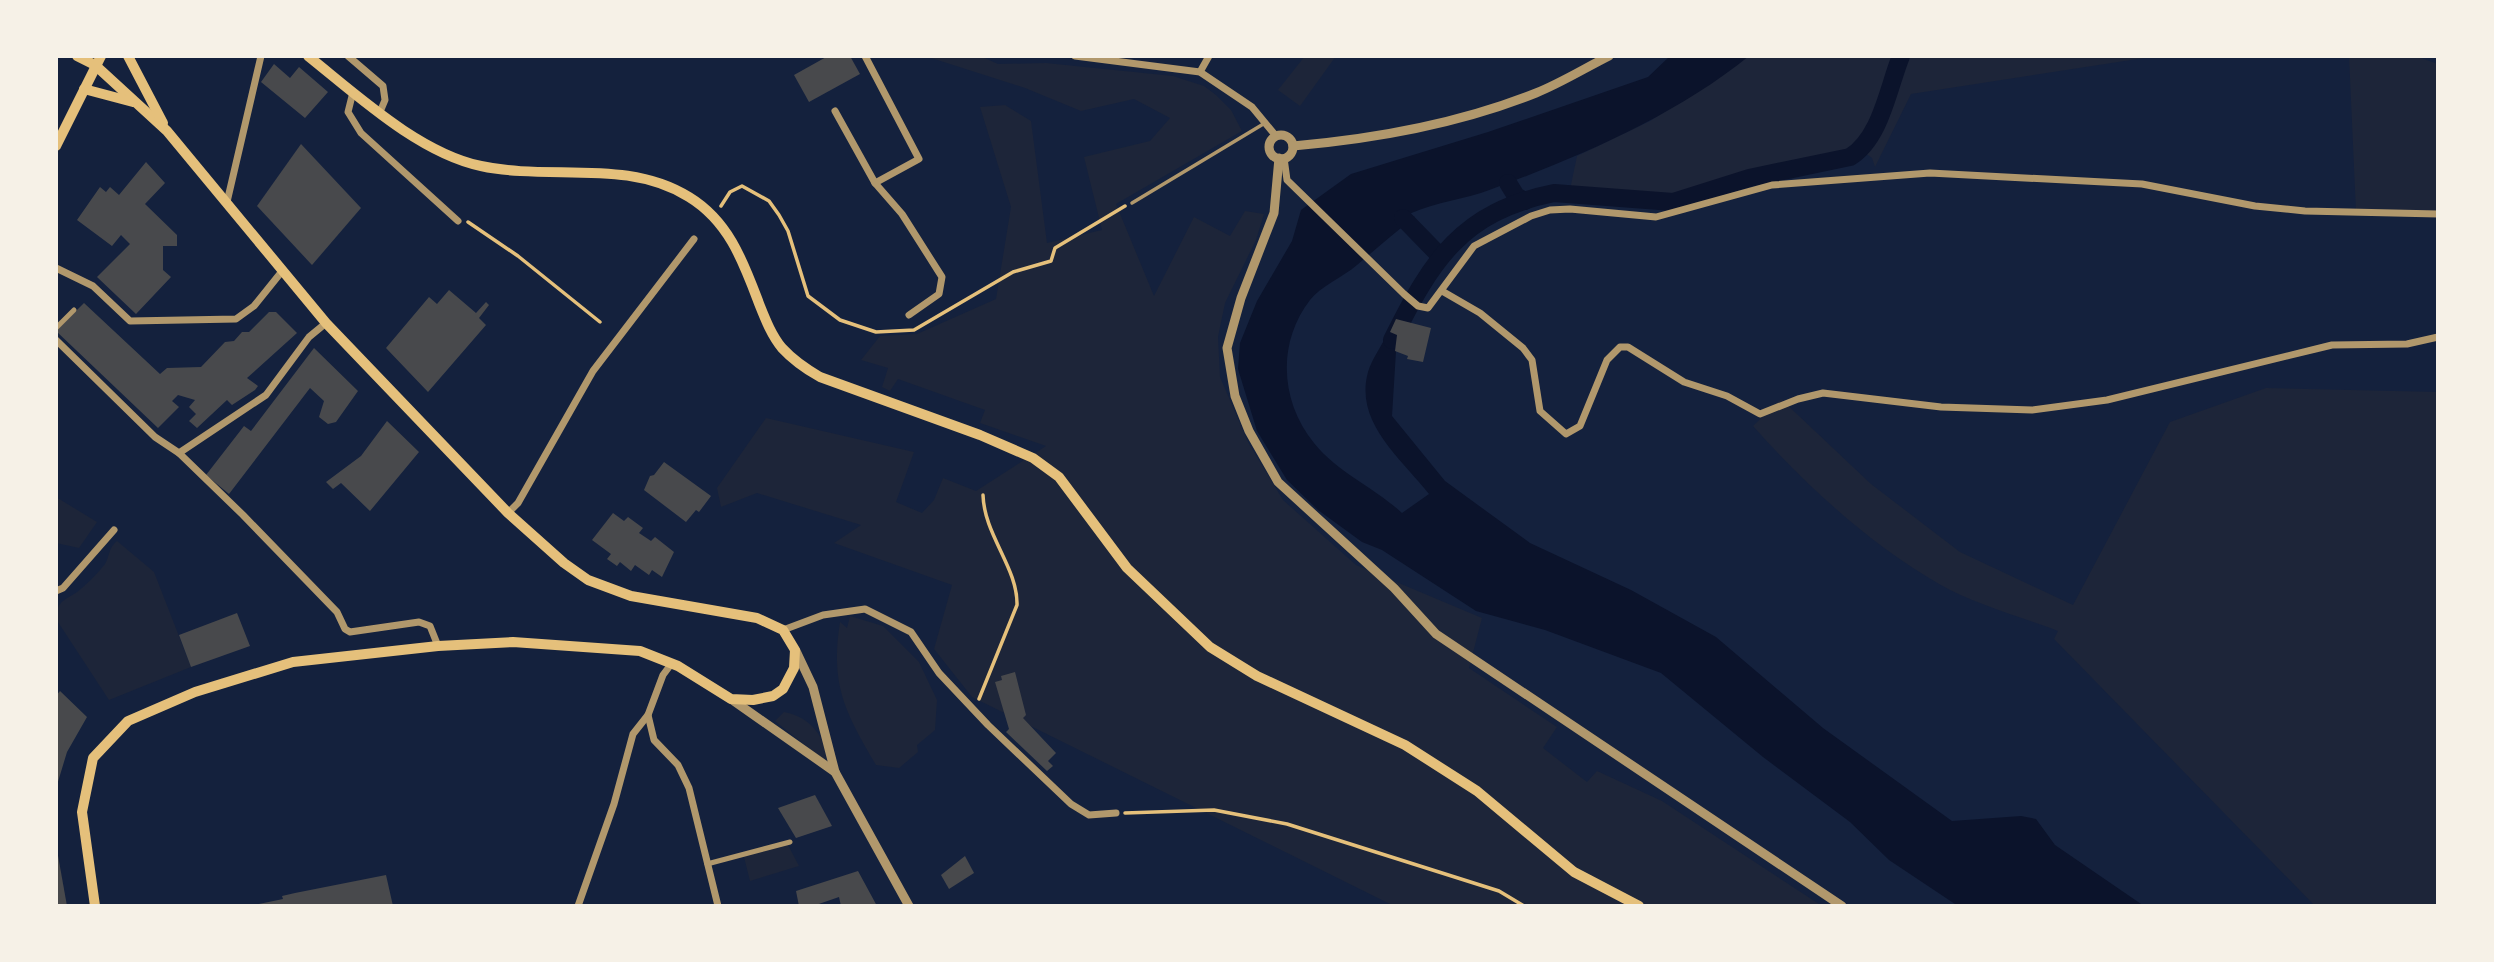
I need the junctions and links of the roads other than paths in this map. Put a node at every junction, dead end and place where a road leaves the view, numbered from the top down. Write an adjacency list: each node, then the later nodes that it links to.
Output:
1 (77, 56): 10 (main road)
2 (128, 56): 18 (main road)
3 (261, 56): 24 (street)
4 (308, 56): 13 (main road)
5 (348, 56): 16 (street)
6 (865, 56): 23 (street)
7 (1075, 56): 11 (street)
8 (1209, 56): 11 (street)
9 (1609, 56): 21 (street)
10 (98, 61): 12 (main road); 14 (main road)
11 (1200, 72): 17 (street)
12 (84, 89): 14 (main road); 20 (main road)
13 (353, 92): 16 (main road); 27 (street)
14 (136, 103): 18 (main road)
15 (835, 111): 23 (street)
16 (380, 112): 56 (main road)
17 (1267, 122): 19 (street); 25 (lane)
18 (167, 131): 24 (main road)
19 (1276, 136): 21 (street); 22 (street)
20 (56, 146)
21 (1293, 146): 22 (street)
22 (1281, 158): 31 (street); 57 (street)
23 (875, 183): 33 (street)
24 (228, 201): 30 (main road)
25 (1132, 203)
26 (2438, 214): 31 (street)
27 (458, 221)
28 (694, 239): 39 (street)
29 (56, 268): 30 (street)
30 (283, 270): 34 (main road)
31 (1442, 291): 36 (street)
32 (75, 310): 35 (street)
33 (909, 315)
34 (326, 323): 38 (street); 39 (main road)
35 (56, 328)
36 (2438, 337)
37 (56, 340): 38 (street)
38 (179, 453): 43 (street)
39 (508, 513): 42 (main road)
40 (114, 530): 41 (street)
41 (56, 591)
42 (783, 629): 44 (main road); 49 (street)
43 (438, 646): 45 (main road); 52 (main road)
44 (795, 650): 46 (main road); 48 (street)
45 (672, 663): 46 (main road); 47 (street)
46 (730, 699): 48 (street)
47 (648, 715): 51 (street); 53 (street)
48 (835, 772): 55 (street)
49 (1116, 813)
50 (790, 842): 51 (street)
51 (707, 864): 54 (street)
52 (95, 906)
53 (578, 906)
54 (718, 906)
55 (909, 906)
56 (1639, 906)
57 (1842, 906)

